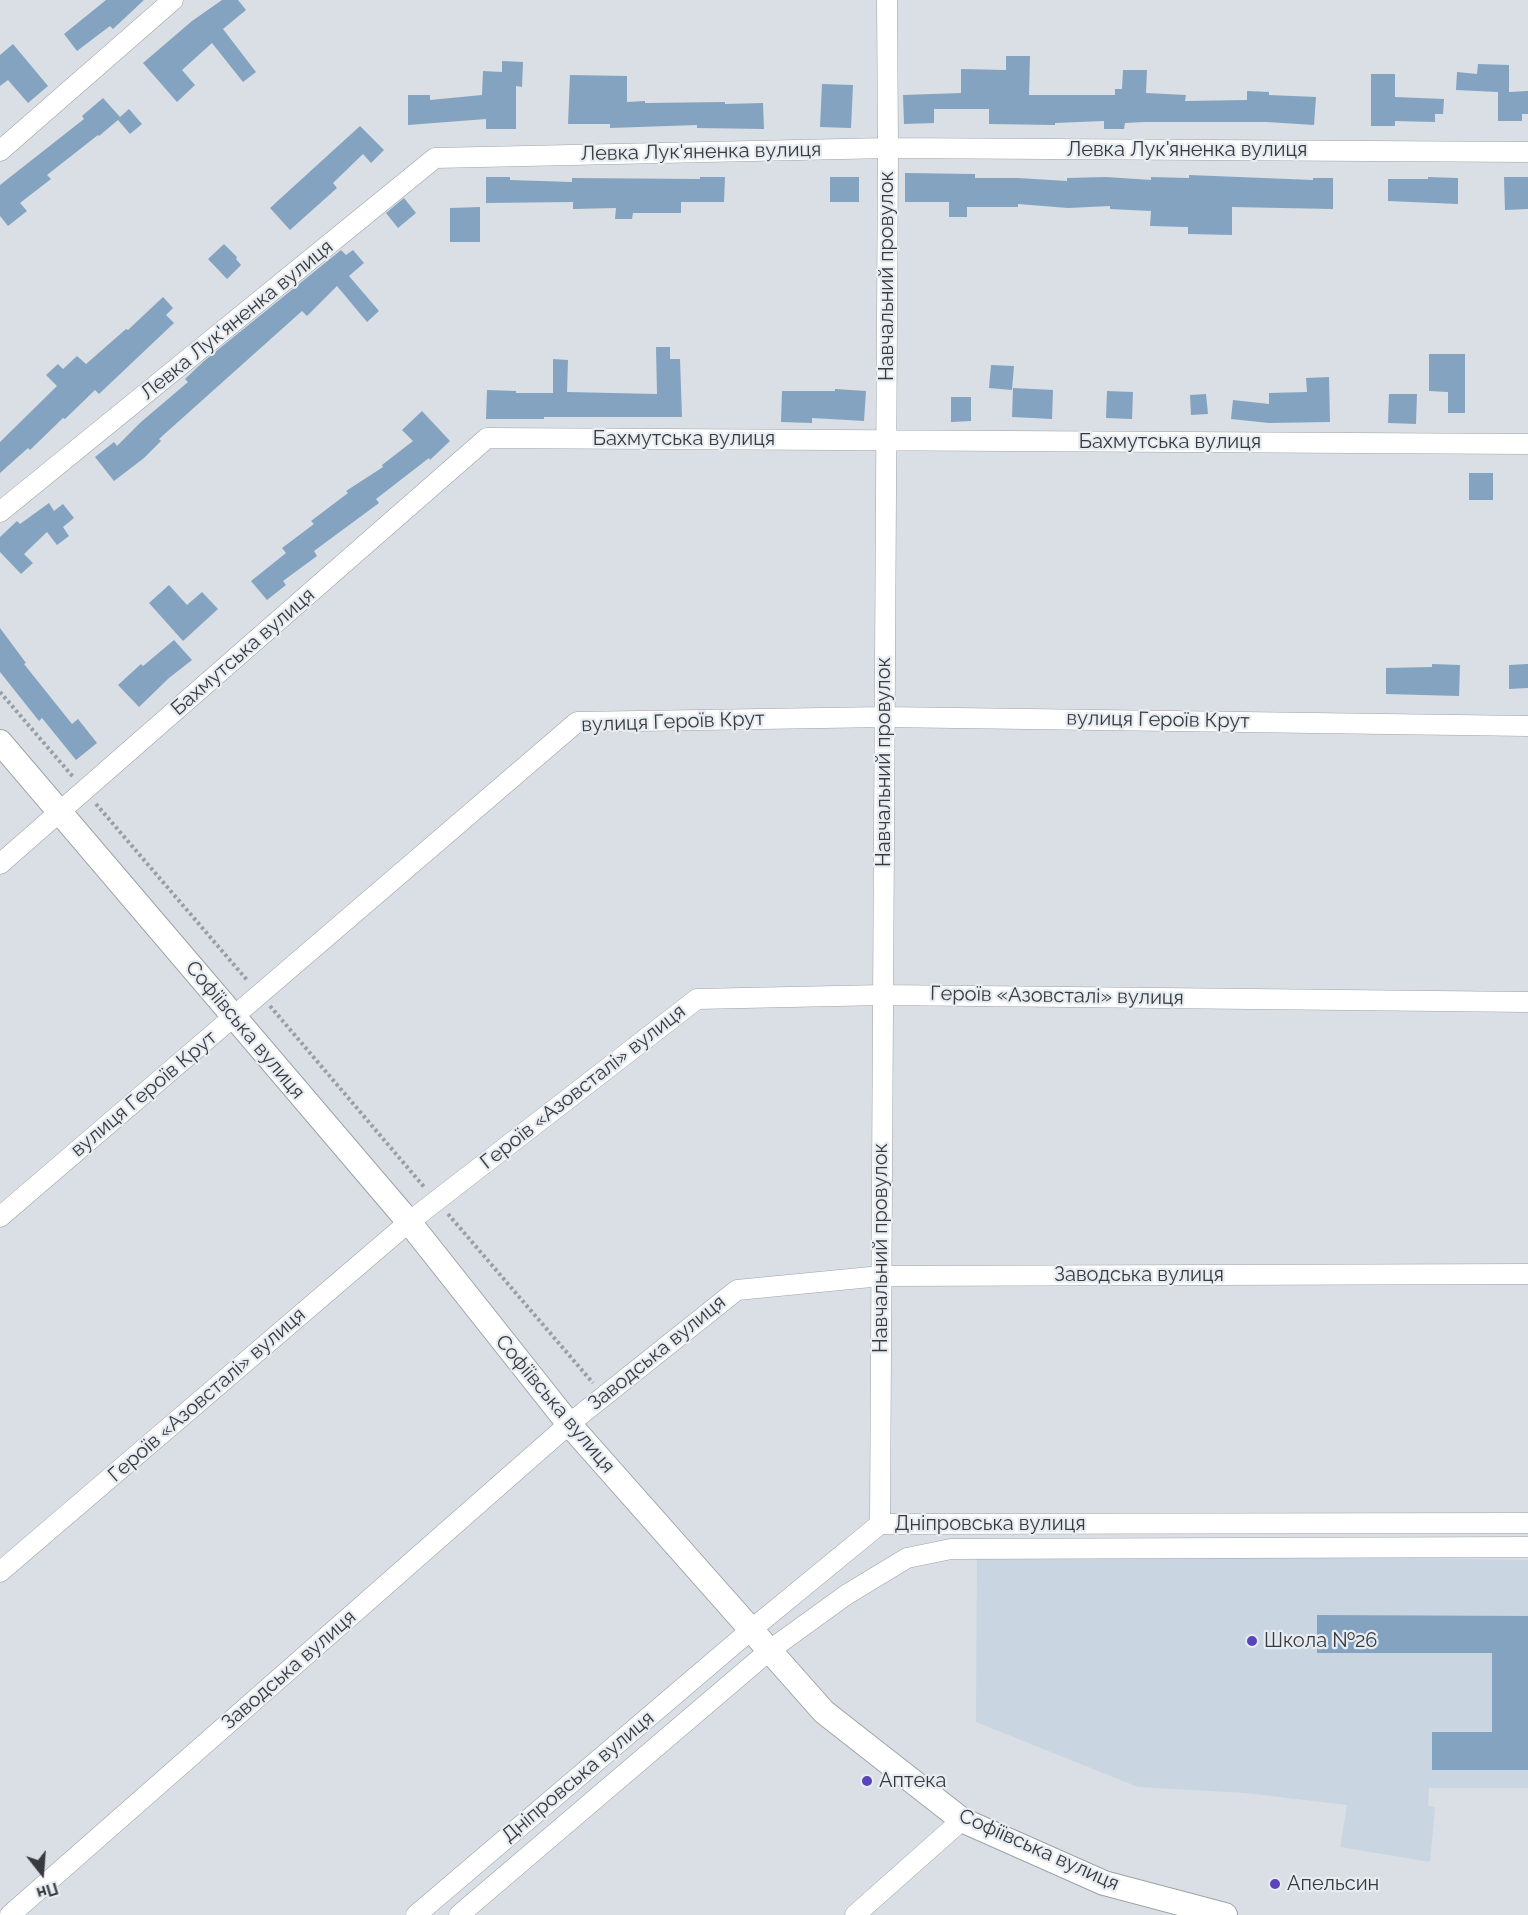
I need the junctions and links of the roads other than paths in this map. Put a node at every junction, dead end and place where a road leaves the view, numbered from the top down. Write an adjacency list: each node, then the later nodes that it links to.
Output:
1 (173, 0): 4 (street)
2 (887, 0): 3 (street, Навчальний провулок)
3 (888, 148): 5 (street, Левка Лук'яненка вулиця); 6 (street, Навчальний провулок); 8 (street, Левка Лук'яненка вулиця)
4 (0, 151)
5 (1528, 152)
6 (886, 441): 7 (street, Бахмутська вулиця); 9 (street, Навчальний провулок); 12 (street, Бахмутська вулиця)
7 (1528, 444)
8 (0, 512)
9 (885, 717): 10 (street, вулиця Героїв Крут); 14 (street, Навчальний провулок); 16 (street, вулиця Героїв Крут)
10 (1528, 726)
11 (0, 742): 12 (street, Софіївська вулиця)
12 (61, 812): 13 (street, Бахмутська вулиця); 16 (street, Софіївська вулиця)
13 (0, 864)
14 (883, 994): 15 (street, Героїв «Азовсталі» вулиця); 18 (street, Героїв «Азовсталі» вулиця); 20 (street, Навчальний провулок)
15 (1528, 1002)
16 (234, 1017): 17 (street, вулиця Героїв Крут); 18 (street, Софіївська вулиця)
17 (0, 1217)
18 (409, 1222): 21 (street, Софіївська вулиця); 25 (street, Героїв «Азовсталі» вулиця)
19 (1528, 1274): 20 (street, Заводська вулиця)
20 (881, 1276): 21 (street, Заводська вулиця); 23 (street, Навчальний провулок)
21 (569, 1424): 26 (street, Софіївська вулиця); 29 (street, Заводська вулиця)
22 (1528, 1523): 23 (street, Дніпровська вулиця)
23 (880, 1524): 26 (street, Дніпровська вулиця)
24 (1528, 1547): 27 (street, Дніпровська вулиця)
25 (0, 1572)
26 (752, 1629): 27 (street, Софіївська вулиця); 30 (street, Дніпровська вулиця)
27 (770, 1650): 28 (street, Софіївська вулиця); 31 (street, Дніпровська вулиця)
28 (962, 1820): 32 (street); 33 (street, Софіївська вулиця)
29 (10, 1915)
30 (416, 1915)
31 (459, 1915)
32 (855, 1915)
33 (1225, 1915)

